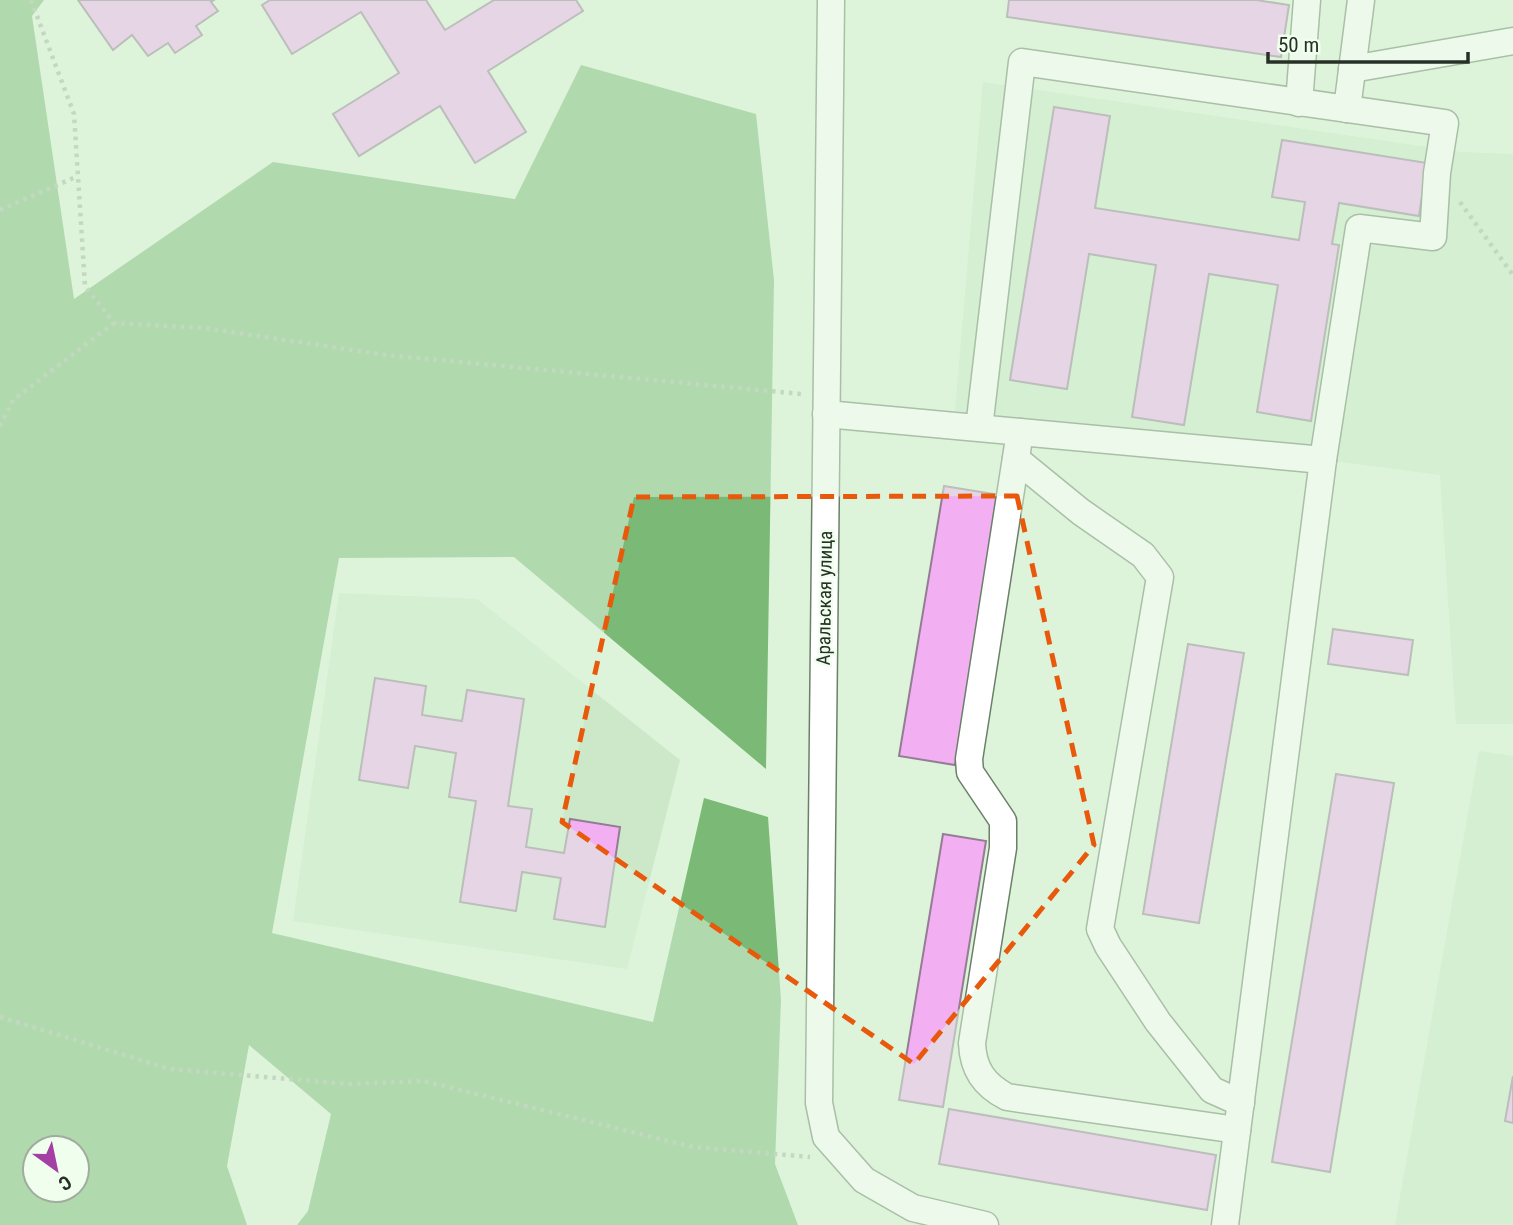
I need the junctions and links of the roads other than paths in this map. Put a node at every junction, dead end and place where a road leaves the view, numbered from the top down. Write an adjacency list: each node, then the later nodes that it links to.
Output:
1 (831, 0): 8 (street, Аральская улица)
2 (1307, 0): 6 (street)
3 (1361, 0): 5 (street)
4 (1513, 41): 5 (street)
5 (1352, 69): 7 (street)
6 (1299, 103): 7 (street); 9 (street)
7 (1347, 109): 12 (street)
8 (826, 405): 9 (street); 15 (street, Аральская улица)
9 (979, 428): 10 (street)
10 (1020, 432): 11 (street); 12 (street)
11 (1016, 459): 13 (street); 14 (street)
12 (1323, 460): 13 (street)
13 (1241, 1103): 14 (street)
14 (1237, 1130): 17 (street)
15 (914, 1217): 16 (street, Аральская улица)
16 (985, 1225)
17 (1225, 1225)

